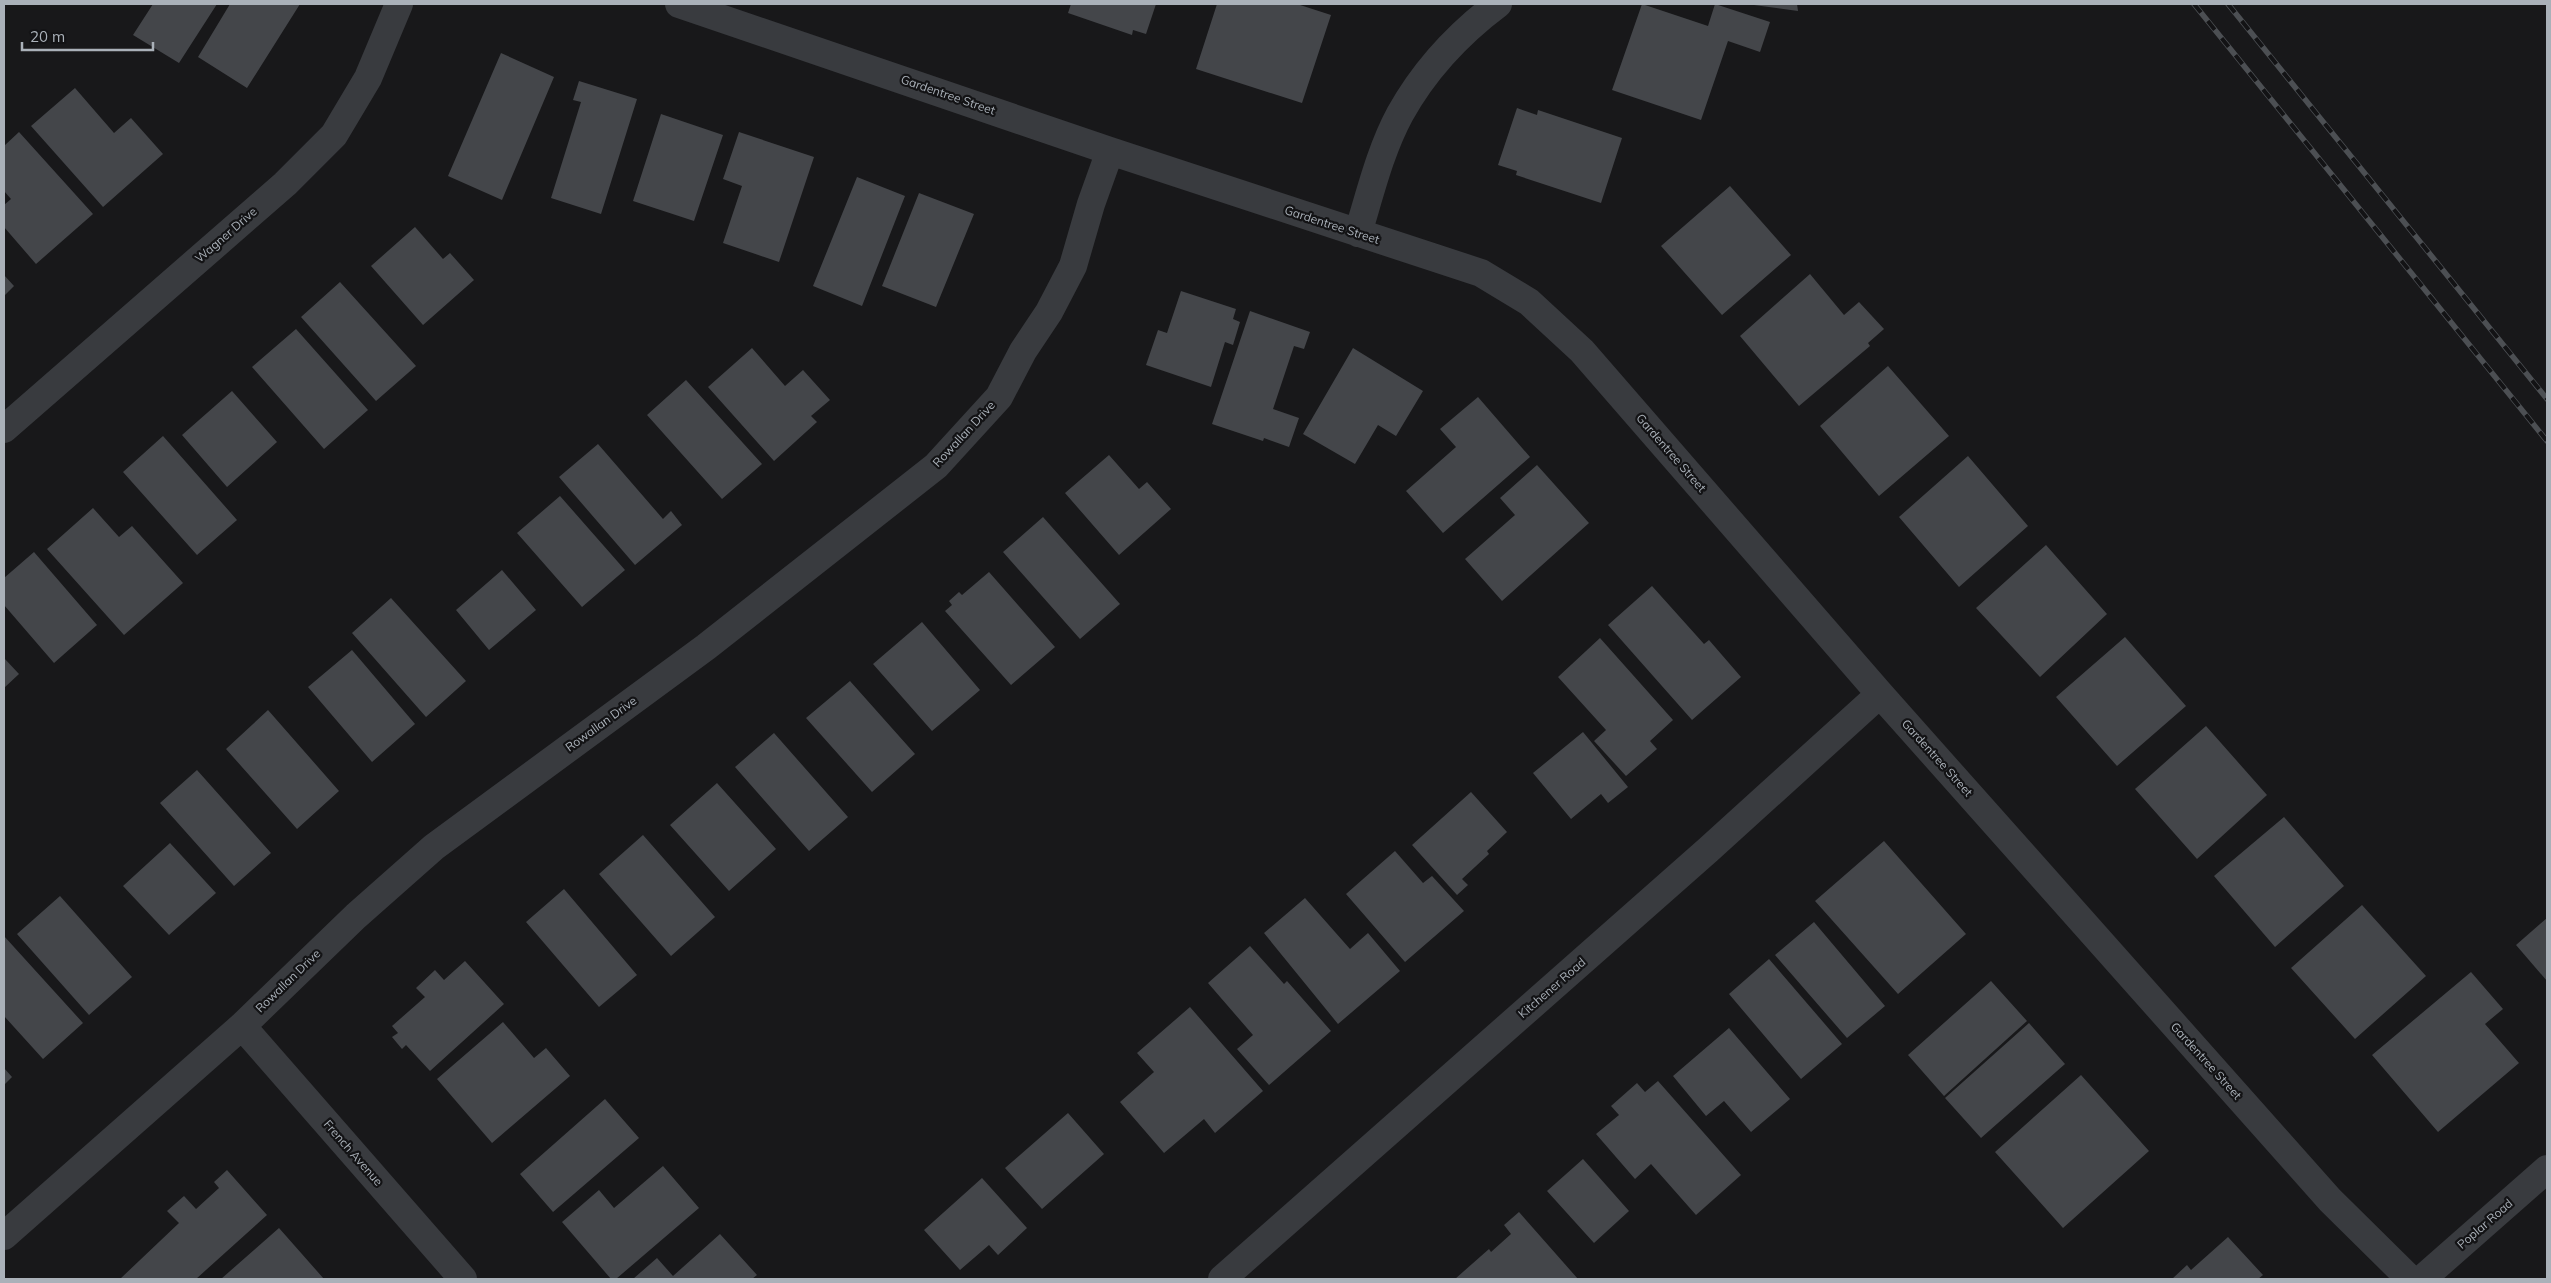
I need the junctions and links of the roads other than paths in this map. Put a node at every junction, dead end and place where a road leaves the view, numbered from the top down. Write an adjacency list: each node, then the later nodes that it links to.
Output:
1 (399, 4): 6 (street, Wagner Drive)
2 (679, 4): 4 (street, Gardentree Street)
3 (1498, 4): 5 (street)
4 (1110, 151): 5 (street, Gardentree Street); 8 (street, Rowallan Drive)
5 (1358, 233): 7 (street, Gardentree Street)
6 (4, 429)
7 (1880, 694): 12 (street, Kitchener Road); 13 (street, Gardentree Street)
8 (242, 1026): 10 (street, Rowallan Drive); 11 (street, French Avenue)
9 (2547, 1169): 14 (street, Poplar Road)
10 (4, 1236)
11 (463, 1279)
12 (1222, 1279)
13 (2410, 1279)
14 (2422, 1279)

